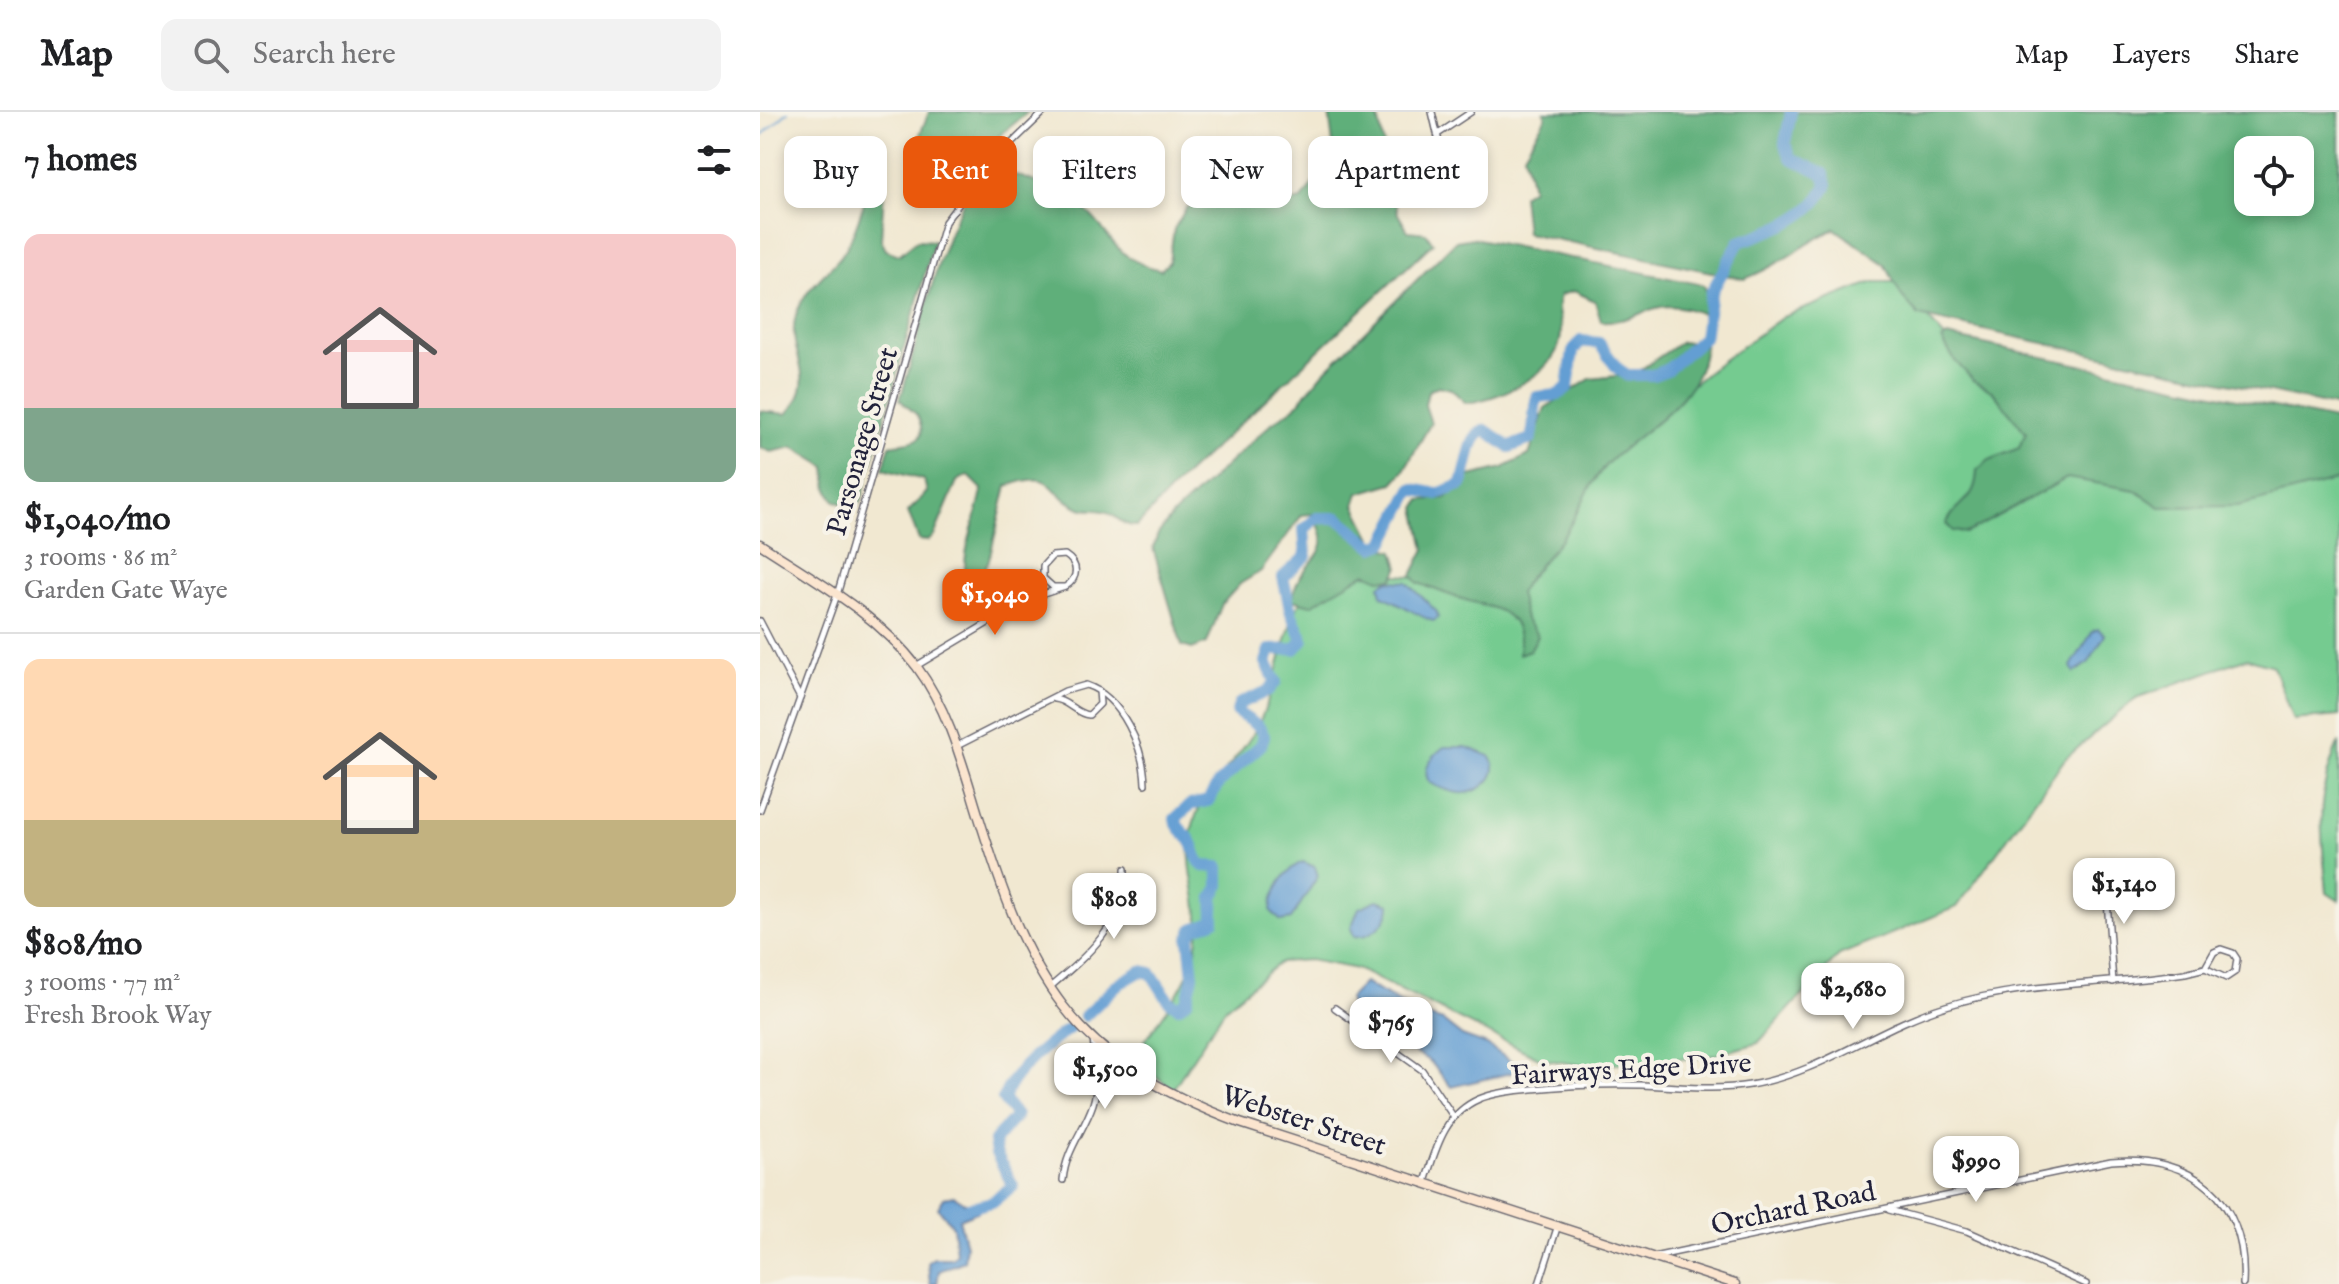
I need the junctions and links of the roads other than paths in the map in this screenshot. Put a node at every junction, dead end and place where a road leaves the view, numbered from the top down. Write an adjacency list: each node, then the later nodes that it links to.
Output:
1 (1044, 112): 7 (street, Parsonage Street)
2 (1432, 112): 4 (street)
3 (1471, 112): 4 (street)
4 (1438, 134)
5 (760, 544): 7 (street, Webster Street)
6 (1065, 587): 6 (street); 9 (street)
7 (837, 595): 9 (street, Webster Street); 12 (street, Parsonage Street)
8 (760, 621): 12 (street)
9 (916, 666): 13 (street, Webster Street)
10 (1098, 690): 11 (street); 11 (street); 14 (street)
11 (1051, 698): 13 (street)
12 (801, 699): 15 (street, Parsonage Street)
13 (956, 747): 20 (street, Webster Street)
14 (1145, 784)
15 (760, 810)
16 (1125, 869): 20 (street)
17 (2105, 873): 19 (street)
18 (2205, 968): 18 (street, Fairways Edge Drive); 19 (street, Fairways Edge Drive)
19 (2113, 982): 23 (street, Fairways Edge Drive)
20 (1050, 987): 22 (street, Webster Street)
21 (1335, 1008): 23 (street)
22 (1092, 1038): 24 (street); 25 (street, Webster Street)
23 (1453, 1116): 25 (street)
24 (1063, 1180)
25 (1425, 1182): 27 (street, Webster Street)
26 (1884, 1209): 28 (street, Orchard Road); 31 (street); 32 (street, Orchard Road)
27 (1558, 1225): 28 (street, Webster Street); 29 (street)
28 (1653, 1258): 30 (street, Webster Street)
29 (1539, 1284)
30 (1735, 1284)
31 (2086, 1284)
32 (2243, 1284)

